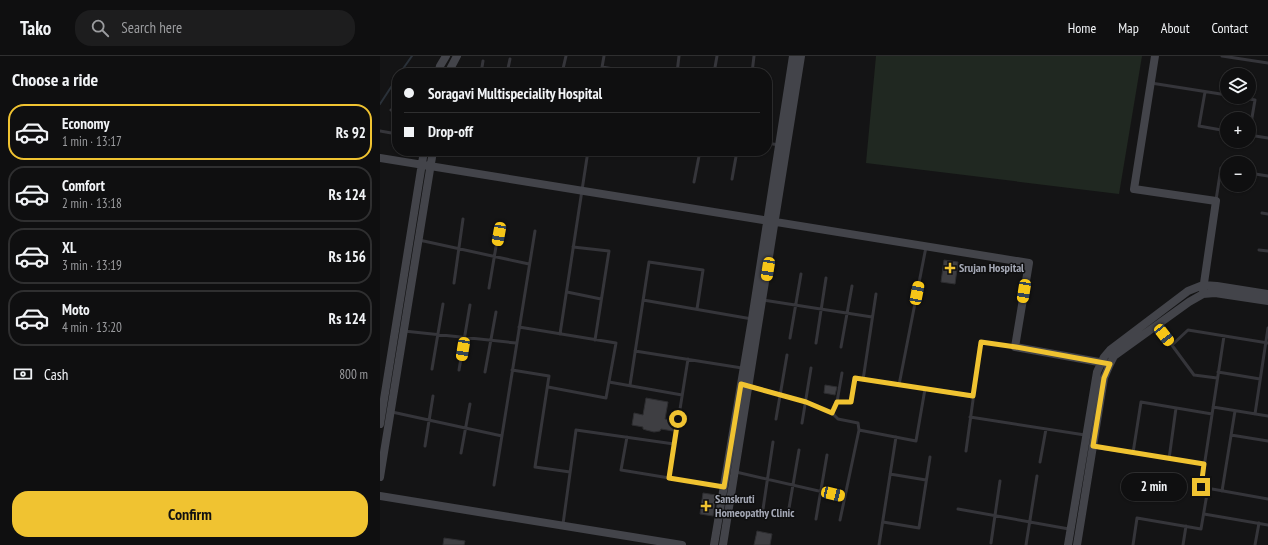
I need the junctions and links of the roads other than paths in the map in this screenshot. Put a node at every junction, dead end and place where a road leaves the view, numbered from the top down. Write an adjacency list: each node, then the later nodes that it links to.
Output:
1 (446, 56): 17 (street)
2 (456, 56): 18 (street)
3 (566, 56): 21 (lane)
4 (604, 56): 16 (lane)
5 (679, 56): 23 (lane)
6 (717, 56): 24 (lane)
7 (754, 56): 25 (lane)
8 (793, 56): 35 (street)
9 (801, 56): 54 (street)
10 (1155, 56): 26 (street)
11 (1222, 56): 12 (lane)
12 (1228, 56): 15 (lane)
13 (510, 59): 20 (lane)
14 (483, 61): 19 (lane)
15 (1268, 63)
16 (602, 67): 22 (lane)
17 (439, 68)
18 (450, 68)
19 (482, 68)
20 (508, 68)
21 (563, 68)
22 (608, 68)
23 (678, 68)
24 (715, 68)
25 (753, 68)
26 (1151, 83): 27 (lane); 50 (street)
27 (1205, 92): 28 (lane); 29 (lane)
28 (1220, 94)
29 (1220, 130)
30 (380, 131): 31 (lane)
31 (392, 133)
32 (1256, 136): 33 (lane)
33 (1268, 138)
34 (772, 144): 35 (lane)
35 (779, 145): 54 (street)
36 (423, 156): 42 (street)
37 (432, 156): 43 (street)
38 (587, 156): 49 (lane)
39 (699, 156): 48 (lane)
40 (736, 156): 47 (lane)
41 (380, 158): 42 (street)
42 (422, 165): 43 (street); 144 (street)
43 (431, 167): 49 (street); 57 (street)
44 (1256, 174): 46 (lane)
45 (1220, 175): 50 (lane)
46 (1268, 176)
47 (732, 179)
48 (694, 182)
49 (582, 191): 54 (street); 59 (lane)
50 (1216, 201): 70 (street)
51 (1262, 213): 52 (lane)
52 (1268, 214)
53 (463, 219): 60 (lane)
54 (771, 222): 58 (street); 76 (street); 86 (street)
55 (500, 223): 63 (lane)
56 (535, 231): 64 (lane)
57 (419, 240): 60 (lane); 90 (street)
58 (926, 246): 103 (street); 122 (lane)
59 (574, 247): 71 (lane); 74 (lane)
60 (459, 249): 63 (lane); 67 (lane)
61 (1259, 250): 62 (lane)
62 (1268, 252)
63 (495, 256): 64 (lane); 69 (lane)
64 (529, 264): 88 (lane)
65 (801, 274): 80 (lane)
66 (826, 278): 81 (lane)
67 (454, 283)
68 (852, 286): 84 (lane)
69 (489, 288)
70 (1203, 289): 73 (street); 77 (street); 87 (street); 107 (street)
71 (567, 292): 74 (lane); 91 (lane)
72 (876, 294): 85 (lane)
73 (1268, 294)
74 (601, 299): 97 (lane)
75 (643, 300): 82 (lane); 82 (lane); 104 (lane)
76 (763, 300): 80 (lane); 121 (street)
77 (1268, 301)
78 (443, 304): 92 (lane)
79 (470, 305): 94 (lane)
80 (796, 305): 81 (lane); 95 (lane)
81 (822, 309): 84 (lane); 99 (lane)
82 (697, 310): 86 (lane)
83 (496, 312): 96 (lane)
84 (847, 313): 85 (lane); 102 (lane)
85 (872, 317): 118 (lane)
86 (752, 319): 108 (street)
87 (1157, 326): 101 (lane); 107 (street)
88 (519, 327): 91 (lane); 98 (lane)
89 (1268, 328): 100 (lane)
90 (404, 331): 92 (lane); 134 (street)
91 (560, 334): 97 (lane)
92 (438, 335): 94 (lane); 110 (lane)
93 (1224, 336): 100 (lane); 101 (lane); 114 (lane)
94 (464, 338): 96 (lane); 111 (lane)
95 (790, 338)
96 (491, 340): 98 (lane); 113 (lane)
97 (595, 340): 119 (lane)
98 (516, 343): 112 (lane)
99 (816, 343)
100 (1267, 343): 117 (lane)
101 (1172, 345): 116 (lane)
102 (841, 347)
103 (1016, 347): 107 (street); 128 (lane)
104 (635, 351): 106 (lane); 120 (lane)
105 (787, 355): 126 (lane)
106 (688, 359): 108 (lane); 125 (lane)
107 (1105, 363): 148 (street); 157 (street)
108 (744, 368): 121 (street)
109 (811, 368): 129 (lane)
110 (432, 369)
111 (459, 370)
112 (512, 370): 123 (lane); 150 (lane)
113 (485, 372)
114 (1218, 372): 116 (lane); 117 (lane)
115 (842, 373): 130 (lane)
116 (1217, 378): 132 (lane)
117 (1260, 379): 138 (lane)
118 (863, 380): 122 (lane); 130 (lane)
119 (609, 382): 120 (lane); 123 (lane)
120 (630, 385): 125 (lane)
121 (745, 385): 126 (lane); 168 (street); 178 (street)
122 (899, 385): 124 (lane)
123 (548, 387): 167 (lane)
124 (925, 389): 128 (lane); 152 (lane)
125 (682, 395): 155 (lane)
126 (781, 395): 129 (lane); 142 (lane)
127 (433, 396): 141 (lane)
128 (973, 396): 140 (lane)
129 (806, 402): 136 (lane); 143 (lane)
130 (837, 402): 136 (lane)
131 (470, 404): 145 (lane)
132 (1213, 407): 135 (lane); 137 (lane)
133 (1176, 408): 137 (lane); 161 (lane); 164 (lane)
134 (391, 411): 141 (lane); 171 (street)
135 (1235, 411): 138 (lane); 149 (lane)
136 (832, 413): 147 (lane)
137 (1212, 414): 166 (lane)
138 (1255, 414): 139 (lane)
139 (1268, 416)
140 (970, 417): 146 (lane); 159 (lane)
141 (429, 420): 145 (lane); 156 (lane)
142 (776, 420)
143 (802, 423)
144 (380, 424)
145 (466, 428): 150 (lane); 160 (lane)
146 (1046, 429): 148 (lane); 165 (lane)
147 (859, 430): 152 (lane); 183 (lane)
148 (1086, 435): 198 (street)
149 (1231, 435): 153 (lane); 180 (lane)
150 (502, 436): 176 (lane)
151 (627, 437): 155 (lane); 167 (lane); 172 (lane)
152 (896, 438): 169 (lane)
153 (1268, 441)
154 (774, 442): 173 (lane)
155 (674, 444): 172 (lane)
156 (425, 446)
157 (1093, 446): 161 (lane); 206 (street)
158 (798, 450): 177 (lane)
159 (966, 451)
160 (461, 453)
161 (1133, 453): 164 (lane)
162 (827, 455): 181 (lane)
163 (930, 457): 174 (lane)
164 (1169, 459): 166 (lane)
165 (1040, 462)
166 (1204, 464): 179 (lane)
167 (570, 472): 196 (lane)
168 (735, 472): 173 (lane); 202 (street)
169 (890, 474): 174 (lane); 192 (lane)
170 (1037, 476): 193 (lane)
171 (380, 477)
172 (669, 478): 178 (lane)
173 (768, 479): 177 (lane); 185 (lane)
174 (926, 480): 192 (lane)
175 (1000, 481): 189 (lane)
176 (494, 485)
177 (793, 485): 181 (lane); 187 (lane)
178 (724, 487): 201 (street)
179 (1208, 488): 180 (lane); 188 (lane)
180 (1222, 491): 184 (lane)
181 (821, 492): 183 (lane); 190 (lane)
182 (380, 496): 196 (street)
183 (845, 497): 191 (lane)
184 (1268, 499)
185 (763, 509)
186 (958, 509): 189 (lane)
187 (788, 514)
188 (1204, 514): 194 (lane); 197 (lane)
189 (995, 516): 193 (lane); 199 (lane)
190 (816, 519)
191 (840, 520)
192 (883, 522): 203 (lane)
193 (1030, 522): 198 (lane); 204 (lane)
194 (1259, 523): 195 (lane); 209 (lane)
195 (1268, 525)
196 (562, 526): 200 (street)
197 (1186, 526): 207 (lane); 208 (lane)
198 (1071, 529): 205 (street)
199 (991, 543)
200 (682, 545)
201 (714, 545)
202 (723, 545)
203 (879, 545)
204 (1026, 545)
205 (1068, 545)
206 (1077, 545)
207 (1133, 545)
208 (1183, 545)
209 (1255, 545)

